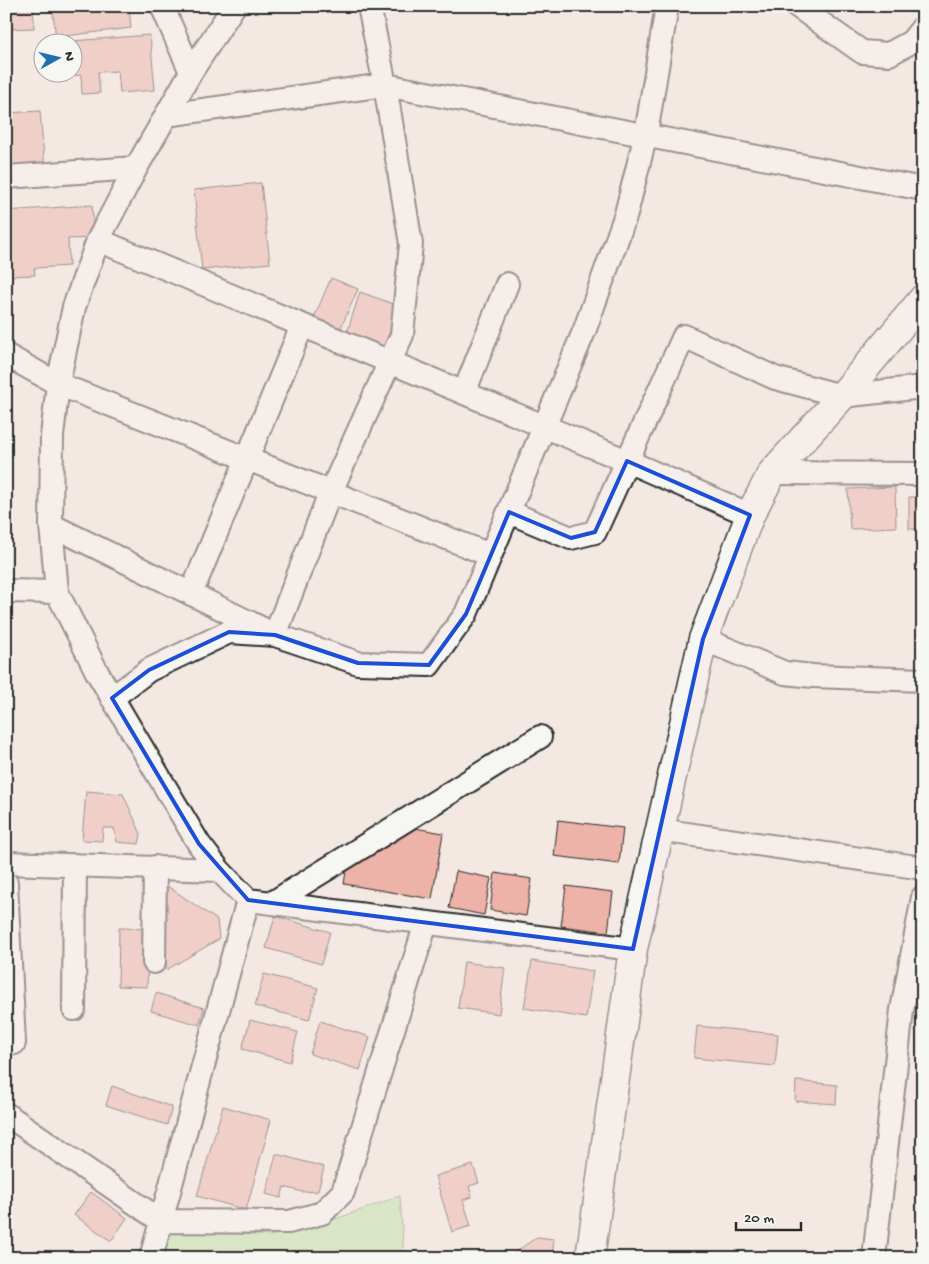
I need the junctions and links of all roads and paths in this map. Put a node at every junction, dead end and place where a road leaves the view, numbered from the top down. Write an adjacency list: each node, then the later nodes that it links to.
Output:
1 (162, 6): 7 (street)
2 (234, 6): 7 (street)
3 (369, 6): 8 (street)
4 (667, 6): 10 (street)
5 (797, 6): 6 (street)
6 (923, 27)
7 (191, 72): 9 (street)
8 (385, 85): 9 (street); 10 (street); 19 (street)
9 (166, 115): 11 (street)
10 (646, 134): 13 (street); 24 (street)
11 (136, 168): 12 (street); 14 (street)
12 (6, 177)
13 (923, 189)
14 (98, 240): 17 (street); 20 (street)
15 (507, 284): 22 (street)
16 (923, 299): 23 (main road)
17 (302, 326): 19 (street); 25 (street)
18 (6, 355): 20 (street)
19 (390, 362): 22 (street); 29 (street)
20 (58, 384): 25 (street); 32 (street)
21 (923, 387): 23 (street)
22 (464, 393): 24 (street)
23 (842, 396): 26 (street); 27 (main road)
24 (544, 426): 26 (street); 30 (street)
25 (247, 459): 29 (street); 36 (street)
26 (627, 461): 30 (street); 31 (street)
27 (772, 473): 28 (street); 31 (main road)
28 (923, 474)
29 (331, 492): 33 (street); 37 (street)
30 (508, 512): 33 (street)
31 (750, 515): 38 (main road)
32 (51, 525): 35 (street); 36 (street)
33 (490, 555): 37 (street)
34 (6, 591): 35 (street)
35 (57, 592): 40 (street)
36 (191, 594): 37 (street)
37 (275, 635): 40 (street)
38 (703, 639): 39 (street); 42 (main road)
39 (923, 680)
40 (112, 698): 47 (street)
41 (540, 737): 51 (street)
42 (659, 830): 46 (street); 53 (main road)
43 (6, 863): 44 (street)
44 (75, 865): 45 (street); 55 (street)
45 (155, 867): 47 (street); 54 (street)
46 (923, 868)
47 (219, 870): 50 (street)
48 (6, 883): 56 (street)
49 (923, 897): 61 (street)
50 (248, 900): 51 (street); 58 (street)
51 (272, 903): 52 (street)
52 (426, 923): 53 (street); 58 (street)
53 (633, 949): 60 (main road)
54 (154, 962)
55 (74, 1009)
56 (14, 1043)
57 (6, 1114): 58 (street)
58 (161, 1221): 59 (street)
59 (151, 1258)
60 (590, 1258)
61 (874, 1258)

